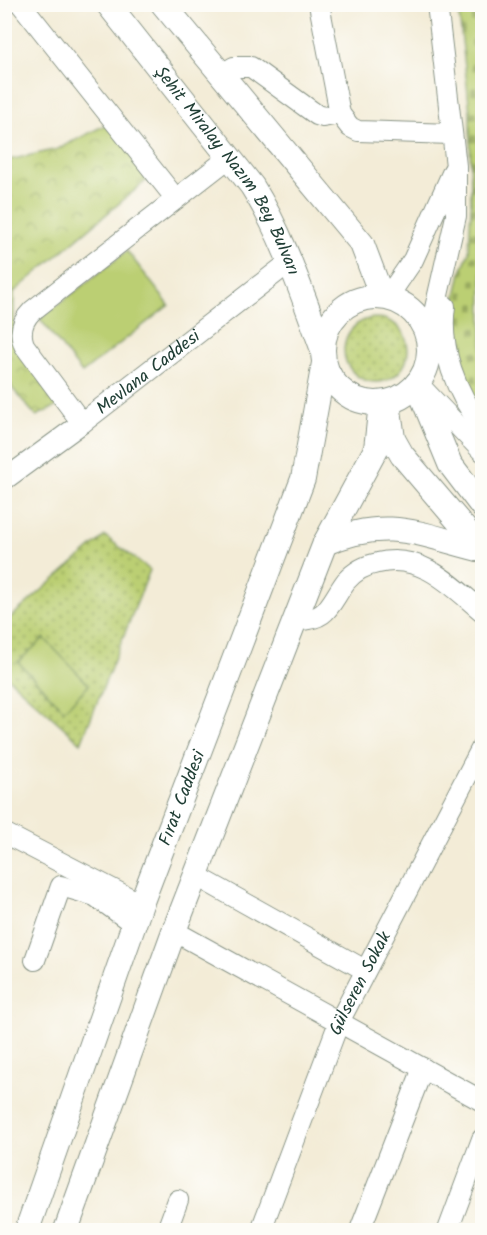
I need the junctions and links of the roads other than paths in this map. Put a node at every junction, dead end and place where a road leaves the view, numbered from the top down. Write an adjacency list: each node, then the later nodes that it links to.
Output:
1 (21, 4): 11 (street)
2 (108, 4): 9 (main road, Şehit Miralay Nazım Bey Bulvarı)
3 (163, 4): 6 (main road)
4 (319, 4): 7 (street)
5 (437, 4): 8 (street)
6 (222, 74): 7 (street); 14 (main road)
7 (340, 114): 8 (street)
8 (452, 134): 10 (street)
9 (230, 157): 11 (street); 12 (main road, Şehit Miralay Nazım Bey Bulvarı)
10 (456, 166): 13 (street); 14 (street)
11 (176, 199): 19 (street)
12 (291, 261): 16 (main road, Şehit Miralay Nazım Bey Bulvarı); 19 (street, Mevlana Caddesi)
13 (442, 278): 15 (street); 20 (street)
14 (385, 297): 15 (main road); 16 (main road)
15 (428, 339): 17 (main road)
16 (324, 356): 18 (main road); 31 (main road, Fırat Caddesi)
17 (417, 383): 18 (main road); 21 (street); 23 (main road)
18 (385, 402): 24 (main road); 25 (main road)
19 (82, 423): 22 (street, Mevlana Caddesi)
20 (483, 426)
21 (483, 451)
22 (4, 480)
23 (483, 506)
24 (325, 543): 25 (main road); 27 (main road)
25 (483, 550)
26 (483, 611): 27 (street)
27 (295, 620): 30 (main road)
28 (483, 747): 34 (street, Gülseren Sokak)
29 (4, 833): 31 (street)
30 (195, 876): 32 (main road); 34 (street)
31 (137, 914): 33 (street); 40 (main road, Fırat Caddesi)
32 (174, 931): 35 (street); 41 (main road)
33 (35, 960)
34 (364, 970): 35 (street, Gülseren Sokak)
35 (339, 1022): 36 (street); 43 (street, Gülseren Sokak)
36 (423, 1068): 37 (street); 44 (street)
37 (483, 1101)
38 (483, 1139): 45 (street)
39 (178, 1200): 42 (street)
40 (27, 1230)
41 (66, 1230)
42 (167, 1230)
43 (261, 1230)
44 (360, 1230)
45 (448, 1230)

